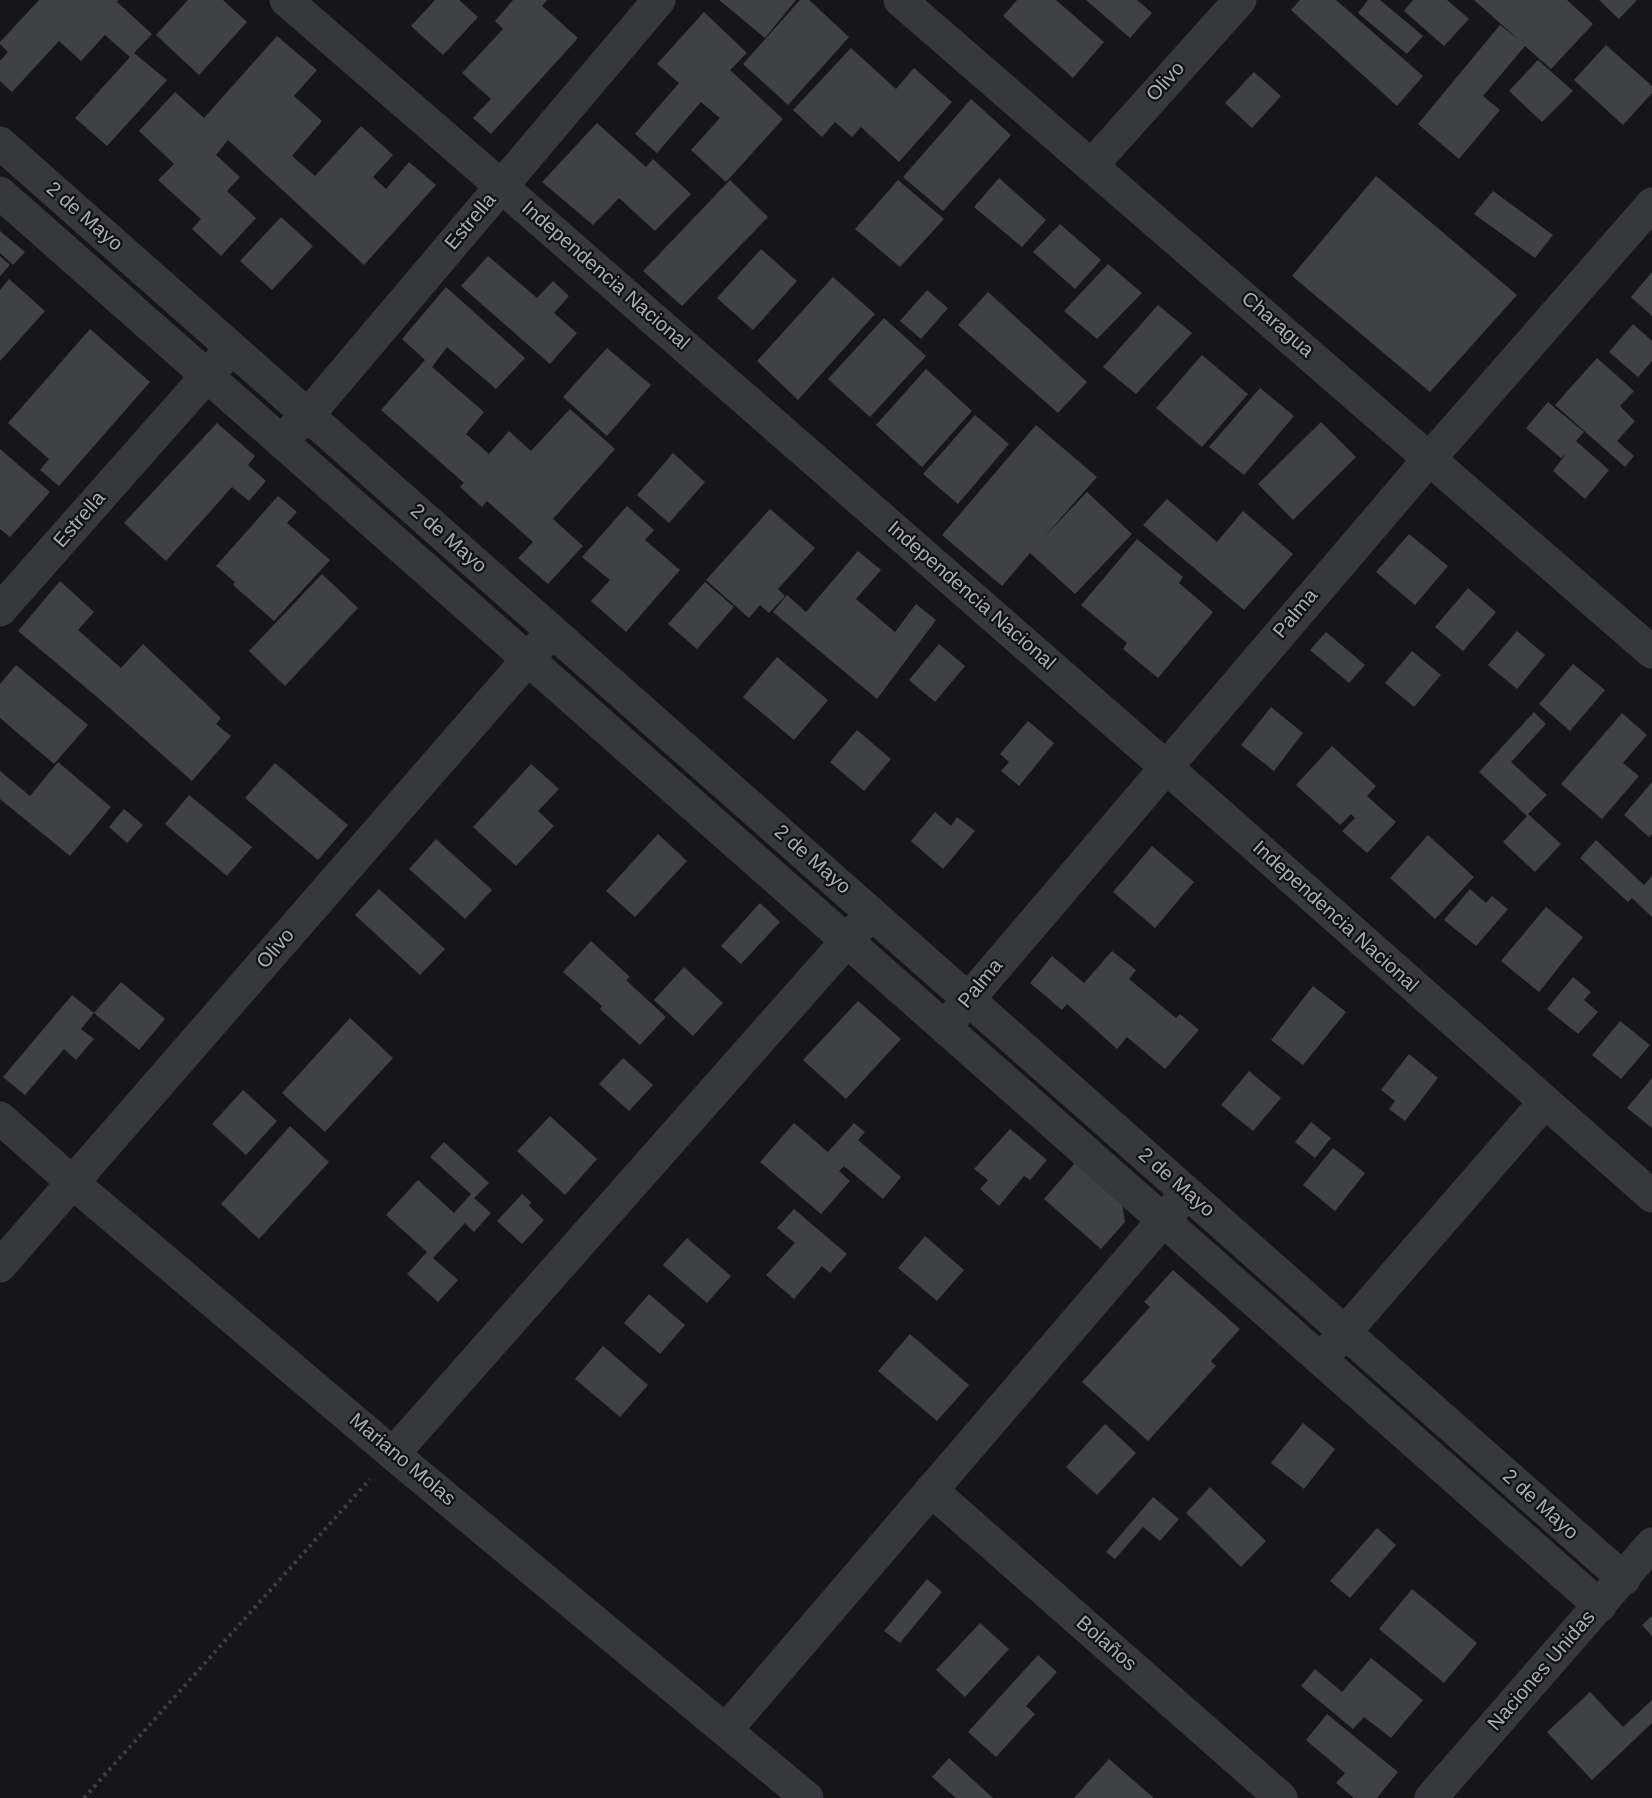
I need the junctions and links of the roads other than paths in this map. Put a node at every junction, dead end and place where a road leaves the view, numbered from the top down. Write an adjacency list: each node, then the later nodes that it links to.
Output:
1 (286, 0): 7 (street, Independencia Nacional)
2 (659, 0): 7 (street, Estrella)
3 (900, 0): 6 (street, Charagua)
4 (1240, 0): 6 (street, Olivo)
5 (0, 143): 10 (street, 2 de Mayo)
6 (1092, 165): 14 (street, Charagua)
7 (501, 186): 12 (street, Estrella); 19 (street, Independencia Nacional)
8 (0, 193): 11 (street, 2 de Mayo)
9 (1652, 204): 14 (street, Palma)
10 (232, 348): 11 (street, Estrella); 12 (street, 2 de Mayo)
11 (207, 376): 13 (street, 2 de Mayo); 15 (street, Estrella)
12 (308, 415): 13 (street, Estrella); 16 (street, 2 de Mayo)
13 (281, 441): 18 (street, 2 de Mayo)
14 (1430, 458): 17 (street, Charagua); 19 (street, Palma)
15 (0, 610)
16 (552, 631): 18 (street, Olivo); 20 (street, 2 de Mayo)
17 (1652, 652)
18 (528, 659): 21 (street, 2 de Mayo); 26 (street, Olivo)
19 (1166, 767): 22 (street, Palma); 24 (street, Independencia Nacional)
20 (872, 913): 21 (street); 22 (street, 2 de Mayo)
21 (847, 941): 23 (street, 2 de Mayo); 33 (street)
22 (968, 999): 23 (street, Palma); 27 (street, 2 de Mayo)
23 (945, 1027): 29 (street, 2 de Mayo)
24 (1544, 1103): 28 (street, Independencia Nacional); 31 (street)
25 (0, 1118): 26 (street, Mariano Molas)
26 (73, 1182): 30 (street, Olivo); 33 (street, Mariano Molas)
27 (1187, 1192): 29 (street); 31 (street, 2 de Mayo)
28 (1652, 1196)
29 (1163, 1220): 32 (street, 2 de Mayo); 34 (street)
30 (0, 1266)
31 (1346, 1332): 32 (street); 36 (street, 2 de Mayo)
32 (1321, 1360): 37 (street, 2 de Mayo)
33 (393, 1454): 38 (street, Mariano Molas)
34 (931, 1490): 38 (street); 40 (street, Bolaños)
35 (1652, 1544): 36 (street, Naciones Unidas)
36 (1624, 1579): 37 (street, Naciones Unidas)
37 (1600, 1606): 41 (street, Naciones Unidas)
38 (726, 1730): 39 (street, Mariano Molas)
39 (807, 1798)
40 (1281, 1798)
41 (1431, 1798)

